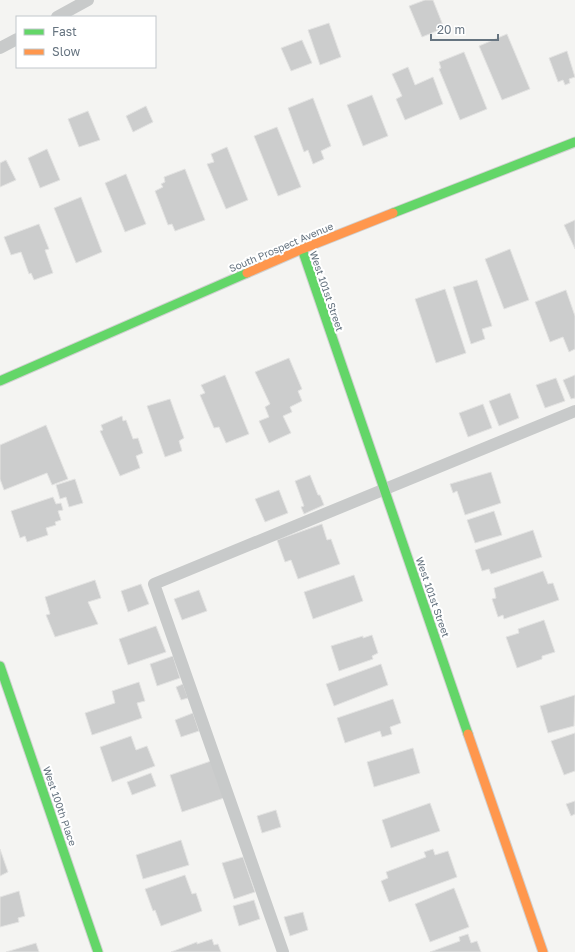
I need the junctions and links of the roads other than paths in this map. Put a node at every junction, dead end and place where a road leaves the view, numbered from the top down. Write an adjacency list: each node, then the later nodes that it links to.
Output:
1 (88, 0): 2 (lane)
2 (59, 16)
3 (16, 40): 4 (lane)
4 (0, 48)
5 (575, 142): 6 (street, South Prospect Avenue)
6 (302, 249): 7 (street, South Prospect Avenue); 9 (street, West 101st Street)
7 (0, 381)
8 (575, 411): 9 (lane)
9 (384, 488): 12 (lane); 13 (street, West 101st Street)
10 (0, 666): 11 (street, West 100th Place)
11 (98, 952)
12 (283, 952)
13 (543, 952)

